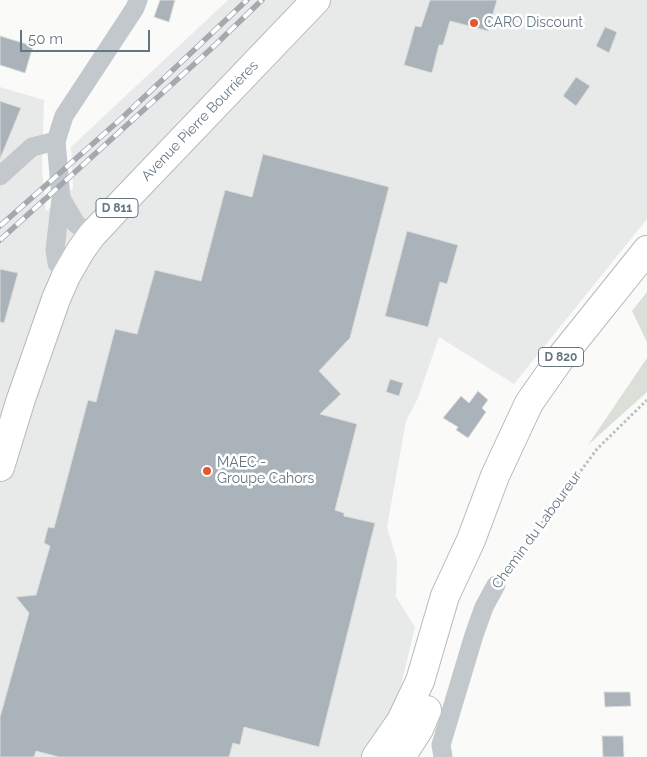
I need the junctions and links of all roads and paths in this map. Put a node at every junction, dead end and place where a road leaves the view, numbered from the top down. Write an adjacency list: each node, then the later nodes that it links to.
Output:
1 (138, 0): 3 (street)
2 (316, 0): 6 (main road, Avenue Pierre Bourrières / D 811)
3 (56, 141): 4 (street); 5 (street)
4 (0, 176)
5 (61, 198): 6 (street); 8 (street)
6 (92, 235): 8 (main road, Avenue Pierre Bourrières / D 811)
7 (647, 250): 12 (main road, D 820)
8 (66, 276): 10 (main road, Avenue Pierre Bourrières / D 811)
9 (647, 400): 11 (path, Chemin du Laboureur)
10 (0, 467)
11 (496, 585): 13 (street, Chemin du Laboureur)
12 (393, 755)
13 (443, 757)

